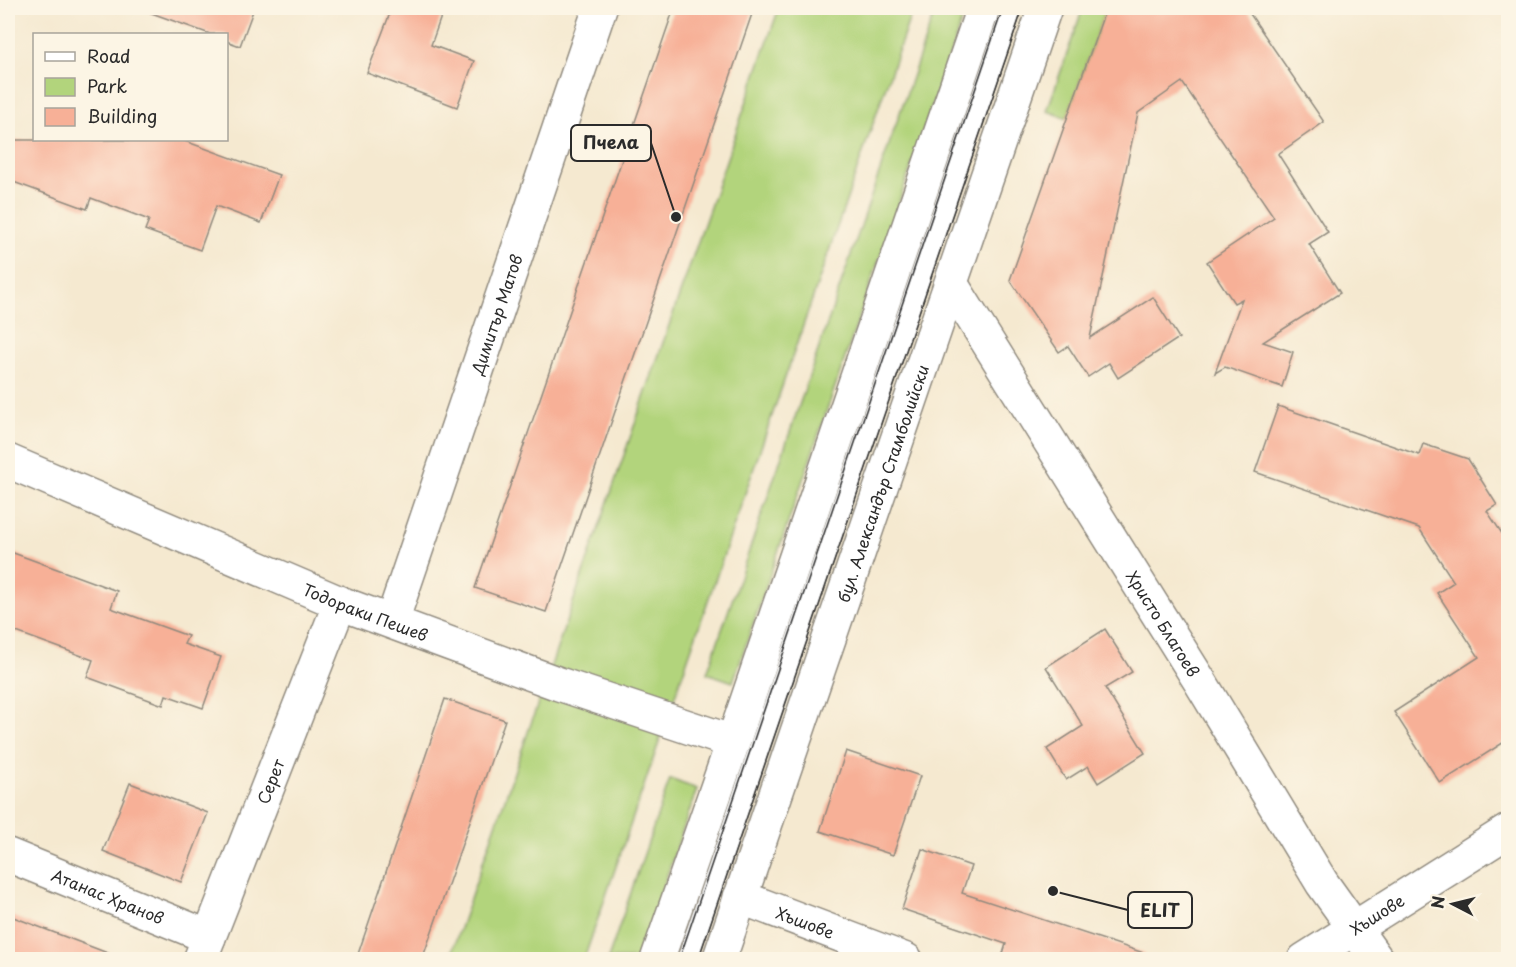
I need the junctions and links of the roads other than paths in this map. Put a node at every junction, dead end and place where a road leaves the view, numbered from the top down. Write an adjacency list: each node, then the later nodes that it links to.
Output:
1 (600, 8): 8 (street, Димитър Матов)
2 (983, 8): 9 (street)
3 (1012, 8): 16 (lane)
4 (1045, 8): 5 (street, бул. Александър Стамболийски)
5 (952, 285): 12 (street, бул. Александър Стамболийски); 13 (street, Христо Благоев)
6 (8, 461): 7 (street, Тодораки Пешев)
7 (340, 603): 8 (street, Тодораки Пешев); 14 (street, Серет)
8 (392, 621): 9 (street, Тодораки Пешев)
9 (733, 742): 15 (street)
10 (1509, 831): 13 (street, Хъшове)
11 (8, 855): 14 (street, Атанас Хранов)
12 (740, 897): 17 (street, бул. Александър Стамболийски); 18 (street, Хъшове)
13 (1354, 927): 19 (street, Хъшове); 20 (street, Христо Благоев)
14 (205, 948)
15 (657, 960)
16 (687, 960)
17 (719, 960)
18 (906, 960)
19 (1304, 960)
20 (1377, 960)

